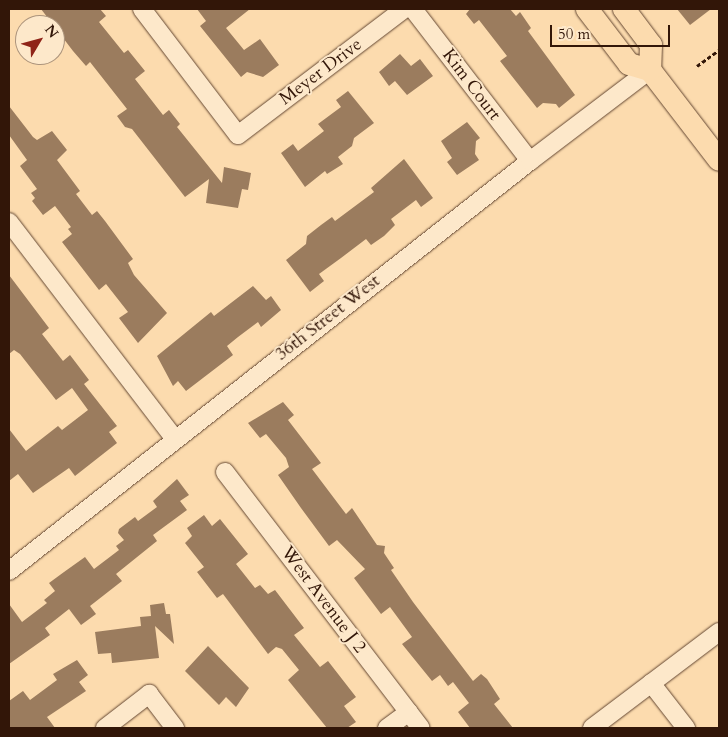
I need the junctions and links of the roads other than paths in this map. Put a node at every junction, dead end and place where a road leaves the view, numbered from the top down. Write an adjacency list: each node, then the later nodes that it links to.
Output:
1 (142, 9): 2 (street, Meyer Drive)
2 (404, 9)
3 (413, 9): 7 (street, Kim Court)
4 (587, 9): 6 (main road)
5 (624, 9): 6 (main road)
6 (650, 70): 7 (street, 36th Street West); 8 (main road)
7 (530, 160): 10 (street, 36th Street West)
8 (719, 160)
9 (9, 222): 10 (street)
10 (174, 438): 12 (street, 36th Street West)
11 (225, 472): 15 (street, West Avenue J 2)
12 (9, 571)
13 (719, 632): 14 (street)
14 (651, 683): 20 (street); 21 (street)
15 (408, 712): 18 (street); 19 (street, West Avenue J 2)
16 (105, 728): 17 (street)
17 (176, 728)
18 (387, 728)
19 (421, 728)
20 (592, 728)
21 (686, 728)

